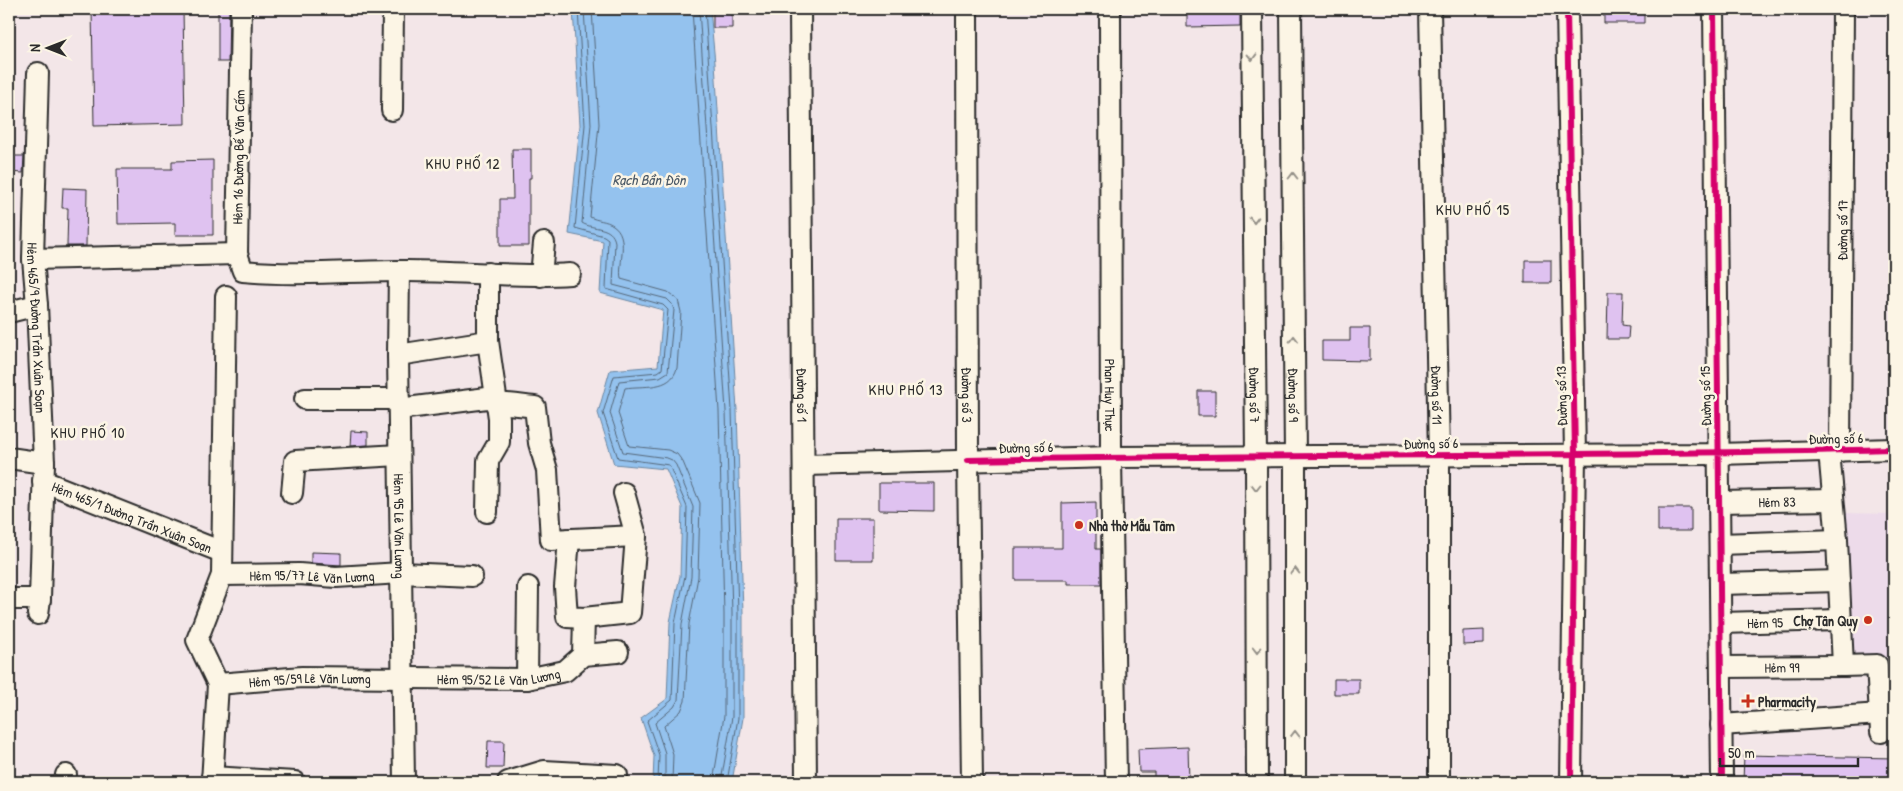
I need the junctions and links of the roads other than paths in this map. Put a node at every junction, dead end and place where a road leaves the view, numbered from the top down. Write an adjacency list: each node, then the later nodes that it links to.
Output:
1 (241, 9): 15 (street, Hẻm 16 Đường Bế Văn Cấm)
2 (393, 9): 13 (street)
3 (800, 9): 40 (street, Đường số 1)
4 (967, 9): 39 (street, Đường số 3)
5 (1110, 9): 37 (street, Phan Huy Thực)
6 (1252, 9): 35 (street, Đường số 7, one-way to 35)
7 (1292, 9): 36 (street, Đường số 9, one-way to 7)
8 (1430, 9): 33 (street, Đường số 11)
9 (1566, 9): 31 (street, Đường số 13)
10 (1714, 9): 32 (street, Đường số 15)
11 (1843, 9): 30 (street, Đường số 17)
12 (38, 73): 16 (street, Hẻm 465/9 Đường Trần Xuân Soạn)
13 (392, 110)
14 (544, 243): 20 (street)
15 (237, 254): 16 (street); 17 (street)
16 (33, 259): 22 (street, Hẻm 465/9 Đường Trần Xuân Soạn)
17 (400, 270): 18 (street); 25 (street, Hẻm 95 Lê Văn Lương)
18 (488, 273): 20 (street); 24 (street)
19 (570, 274): 20 (street)
20 (541, 276)
21 (226, 296): 51 (street)
22 (37, 304): 23 (street); 41 (street, Hẻm 465/9 Đường Trần Xuân Soạn)
23 (9, 312)
24 (488, 341): 25 (street); 27 (street)
25 (398, 355): 28 (street, Hẻm 95 Lê Văn Lương)
26 (305, 399): 28 (street)
27 (496, 401): 28 (street); 46 (street); 48 (street)
28 (399, 404): 34 (street, Hẻm 95 Lê Văn Lương)
29 (1894, 449): 30 (street, Đường số 6)
30 (1834, 451): 32 (street, Đường số 6); 44 (street, Đường số 17)
31 (1574, 454): 32 (street, Đường số 6); 33 (street, Đường số 6); 81 (street, Đường số 13)
32 (1719, 454): 45 (street, Đường số 15)
33 (1439, 455): 36 (street, Đường số 6); 80 (street, Đường số 11)
34 (400, 456): 42 (street); 52 (street, Hẻm 95 Lê Văn Lương)
35 (1256, 456): 36 (street, Đường số 6); 37 (street, Đường số 6); 78 (street, Đường số 7, one-way to 78)
36 (1295, 456): 79 (street, Đường số 9, one-way to 36)
37 (1111, 457): 39 (street, Đường số 6); 77 (street, Phan Huy Thực)
38 (9, 458): 41 (street, Hẻm 465/1 Đường Trần Xuân Soạn)
39 (968, 460): 40 (street, Đường số 6); 76 (street, Đường số 3)
40 (805, 464): 75 (street, Đường số 1)
41 (43, 472): 51 (street, Hẻm 465/1 Đường Trần Xuân Soạn); 58 (street, Hẻm 465/9 Đường Trần Xuân Soạn)
42 (292, 493)
43 (624, 493): 47 (street)
44 (1833, 500): 45 (street, Hẻm 83); 49 (street, Đường số 17)
45 (1719, 502): 50 (street, Đường số 15)
46 (487, 512)
47 (636, 536): 48 (street); 59 (street)
48 (569, 539): 59 (street)
49 (1837, 540): 50 (street); 55 (street, Đường số 17)
50 (1720, 544): 56 (street, Đường số 15)
51 (222, 552): 53 (street)
52 (401, 573): 53 (street, Hẻm 95/77 Lê Văn Lương); 54 (street, Hẻm 95/77 Lê Văn Lương); 66 (street, Hẻm 95 Lê Văn Lương)
53 (222, 575): 68 (street)
54 (472, 576)
55 (1839, 582): 56 (street); 60 (street, Đường số 17)
56 (1720, 584): 61 (street, Đường số 15)
57 (528, 587): 67 (street)
58 (9, 599)
59 (584, 618): 63 (street)
60 (1840, 620): 61 (street, Hẻm 95); 64 (street, Đường số 17)
61 (1720, 623): 65 (street, Đường số 15)
62 (618, 652): 63 (street)
63 (584, 655): 67 (street, Hẻm 95/52 Lê Văn Lương)
64 (1843, 666): 65 (street, Hẻm 99); 69 (street, Hẻm 99)
65 (1721, 667): 69 (street, Đường số 15)
66 (403, 678): 67 (street, Hẻm 95/52 Lê Văn Lương); 68 (street, Hẻm 95/59 Lê Văn Lương); 73 (street, Hẻm 95 Lê Văn Lương)
67 (527, 679)
68 (218, 684): 71 (street)
69 (1721, 725): 82 (street, Đường số 15)
70 (617, 775): 74 (street)
71 (212, 779): 72 (street)
72 (295, 782)
73 (404, 782)
74 (508, 782)
75 (806, 782)
76 (972, 782)
77 (1116, 782)
78 (1257, 782)
79 (1295, 782)
80 (1439, 782)
81 (1571, 782)
82 (1722, 782)

